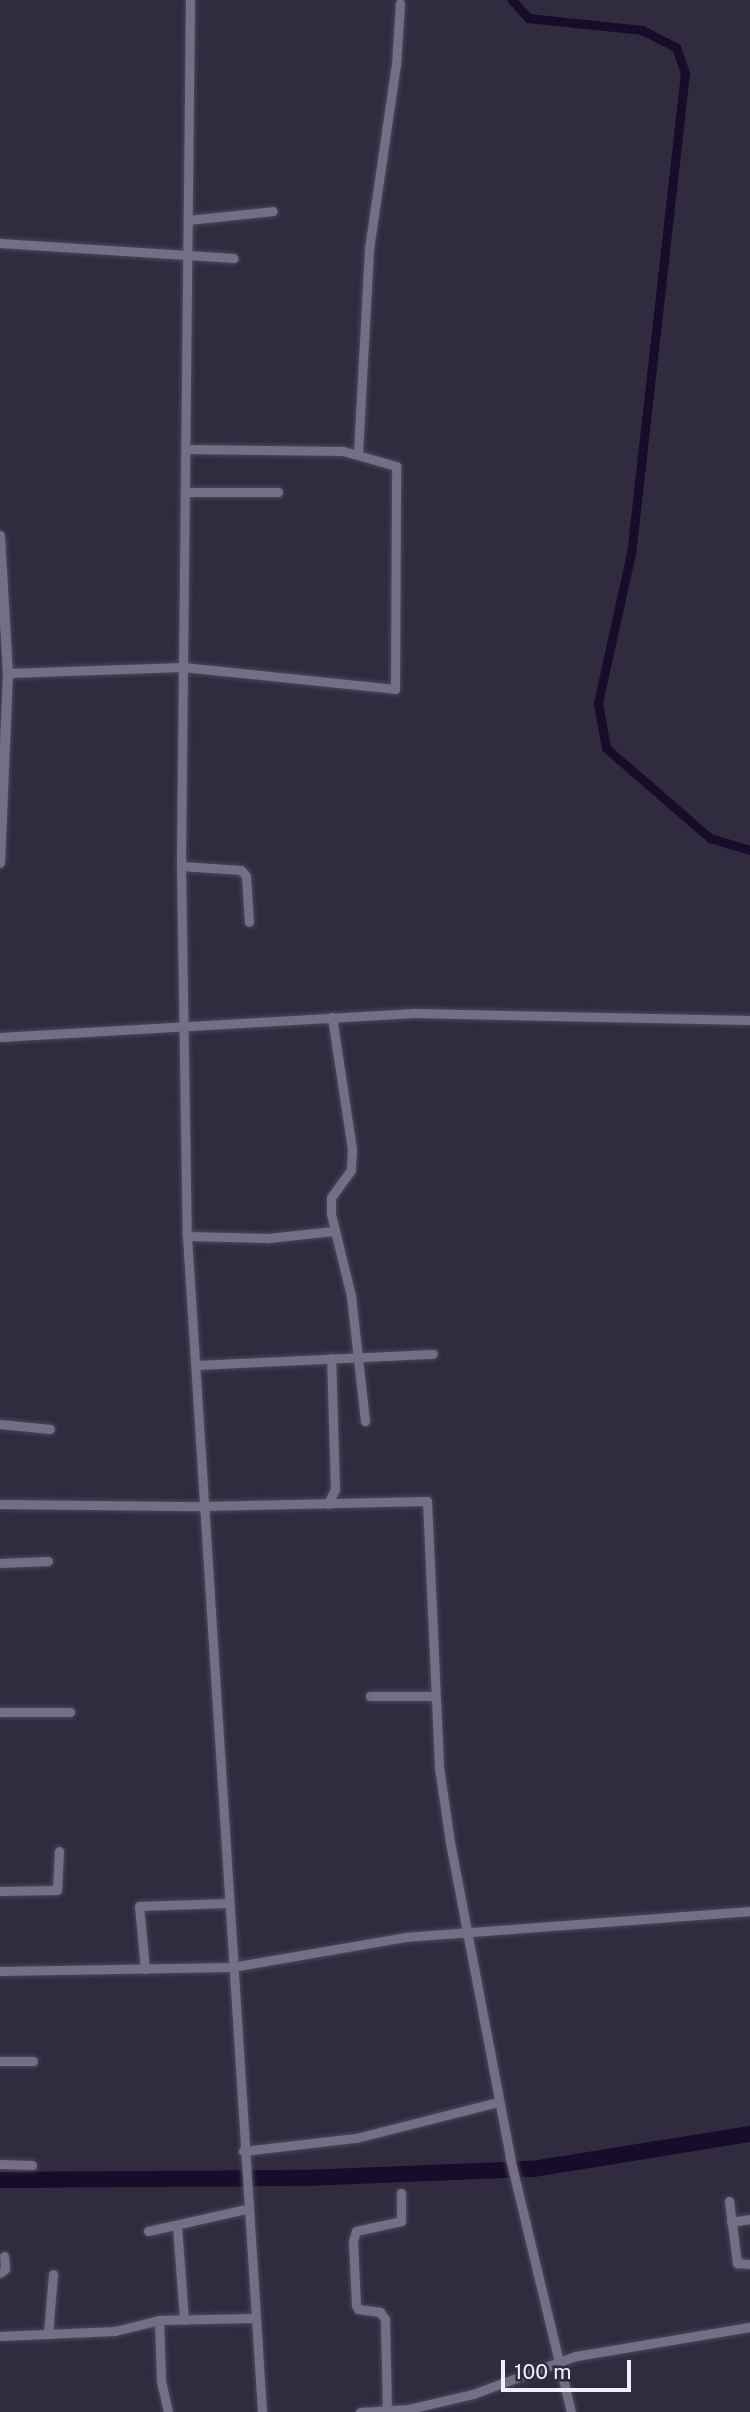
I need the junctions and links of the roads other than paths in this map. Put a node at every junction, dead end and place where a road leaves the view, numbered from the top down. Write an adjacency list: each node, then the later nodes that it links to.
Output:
1 (190, 0): 4 (street)
2 (400, 3): 9 (street)
3 (273, 211): 4 (street)
4 (188, 220): 6 (street)
5 (0, 243): 6 (street)
6 (188, 254): 7 (street); 8 (street)
7 (234, 258)
8 (186, 449): 9 (street); 10 (street)
9 (358, 453): 14 (street)
10 (186, 492): 11 (street); 14 (street)
11 (278, 492)
12 (0, 536): 13 (street)
13 (3, 641): 15 (street)
14 (183, 667): 15 (street); 17 (street)
15 (8, 673): 16 (street)
16 (0, 863)
17 (181, 866): 18 (street); 21 (street)
18 (249, 922)
19 (332, 1017): 20 (street); 21 (street); 23 (street)
20 (750, 1020)
21 (183, 1026): 22 (street); 24 (street)
22 (0, 1037)
23 (334, 1231): 24 (street); 26 (street)
24 (187, 1236): 28 (street)
25 (433, 1354): 26 (street)
26 (357, 1357): 27 (street); 29 (street)
27 (331, 1358): 28 (street); 33 (street)
28 (196, 1365): 34 (street)
29 (366, 1421)
30 (0, 1424): 31 (street)
31 (50, 1429)
32 (0, 1504): 34 (street)
33 (328, 1504): 34 (street); 38 (street)
34 (203, 1506): 43 (street)
35 (48, 1561): 36 (street)
36 (0, 1563)
37 (370, 1696): 38 (street)
38 (435, 1696): 45 (street)
39 (0, 1712): 40 (street)
40 (70, 1712)
41 (59, 1851): 42 (street)
42 (0, 1891)
43 (227, 1903): 46 (street); 47 (street)
44 (750, 1911): 45 (street)
45 (465, 1931): 46 (street); 51 (street)
46 (232, 1967): 47 (street); 52 (street)
47 (145, 1969): 48 (street)
48 (0, 1971)
49 (0, 2061): 50 (street)
50 (33, 2061)
51 (498, 2102): 52 (street); 72 (street)
52 (243, 2151): 57 (street)
53 (0, 2164): 54 (street)
54 (32, 2165)
55 (401, 2193): 73 (street)
56 (729, 2201): 59 (street)
57 (246, 2209): 60 (street); 66 (street)
58 (750, 2219): 59 (street)
59 (731, 2222): 63 (street)
60 (177, 2226): 61 (street); 68 (street)
61 (148, 2231)
62 (4, 2256): 64 (street)
63 (750, 2264)
64 (0, 2273)
65 (54, 2274): 70 (street)
66 (254, 2318): 68 (street); 75 (street)
67 (159, 2320): 68 (street); 70 (street); 74 (street)
68 (184, 2320)
69 (750, 2327): 72 (street)
70 (48, 2334): 71 (street)
71 (0, 2336)
72 (559, 2364): 73 (street); 77 (street)
73 (387, 2410): 76 (street)
74 (168, 2412)
75 (262, 2412)
76 (360, 2412)
77 (571, 2412)

